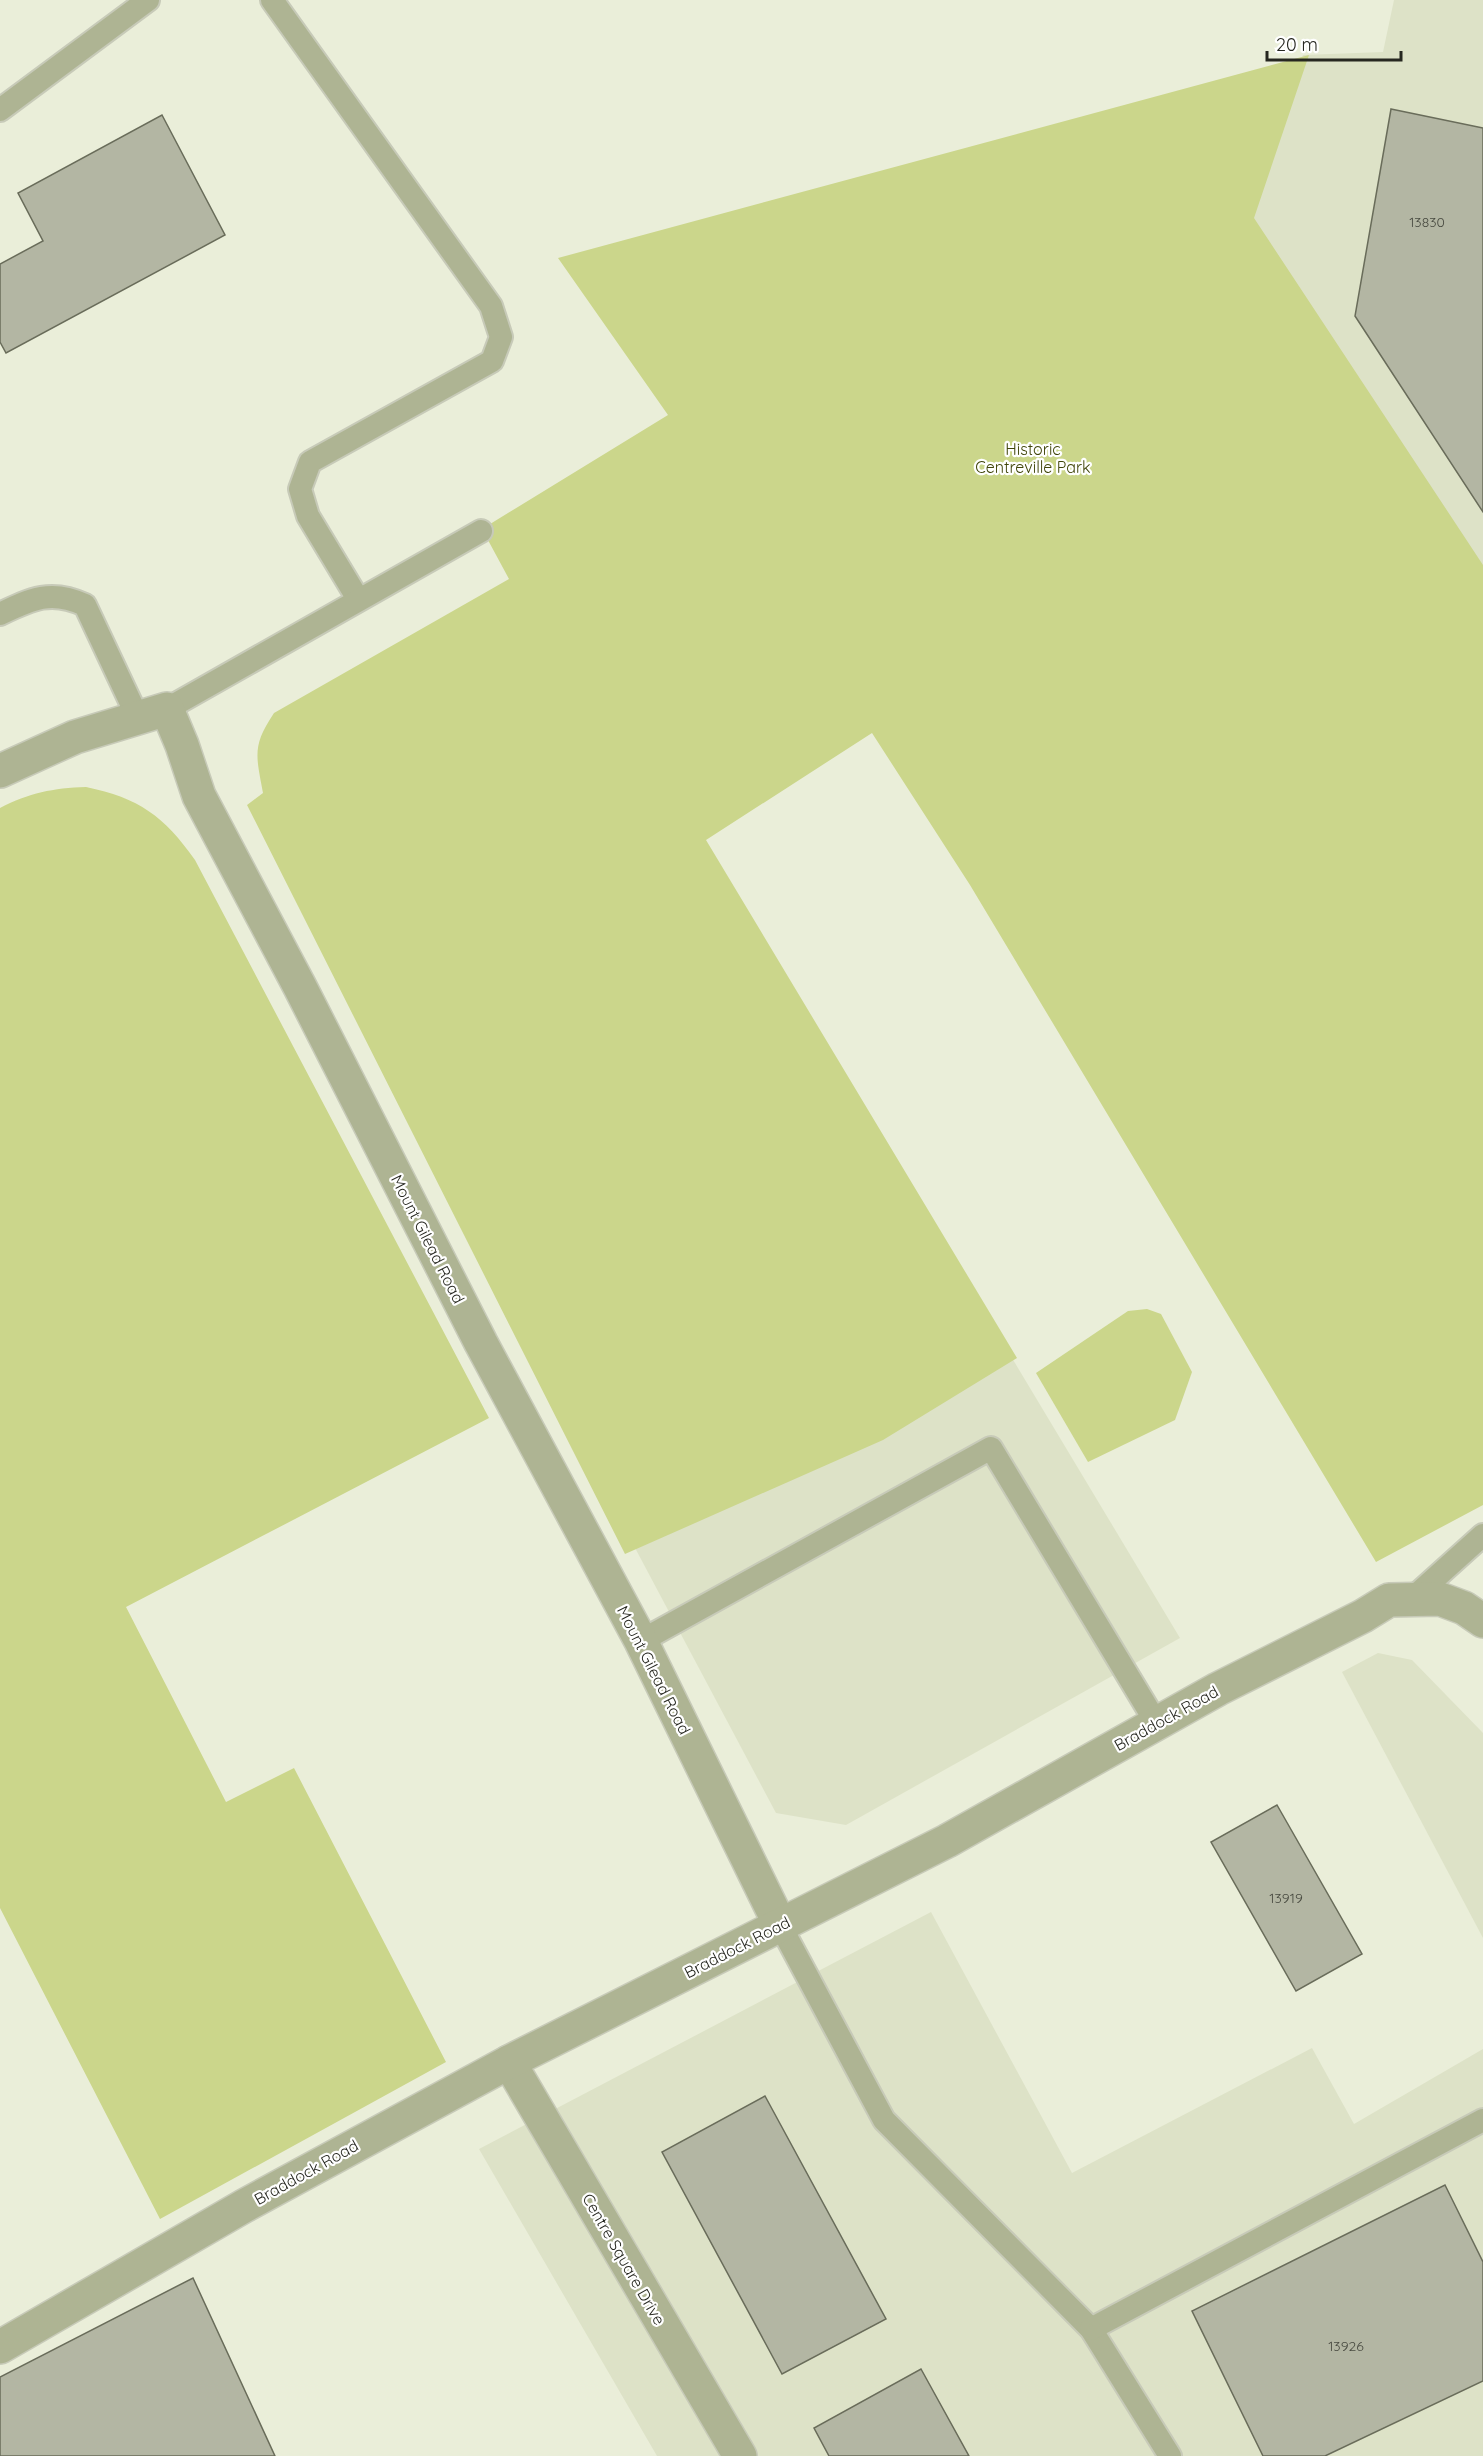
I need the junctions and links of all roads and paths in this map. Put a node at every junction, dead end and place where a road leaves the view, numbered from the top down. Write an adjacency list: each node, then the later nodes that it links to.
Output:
1 (148, 0): 3 (lane)
2 (272, 0): 5 (lane)
3 (0, 110)
4 (481, 531): 5 (lane)
5 (358, 599): 7 (lane)
6 (0, 614): 7 (lane)
7 (152, 713): 8 (street); 12 (street, Mount Gilead Road)
8 (0, 771)
9 (1483, 1535): 10 (lane)
10 (1413, 1598): 11 (street, Braddock Road); 13 (street, Braddock Road)
11 (1483, 1621)
12 (641, 1641): 13 (lane); 14 (street, Mount Gilead Road)
13 (1157, 1724): 14 (street, Braddock Road)
14 (780, 1925): 15 (street, Braddock Road); 17 (lane)
15 (508, 2062): 18 (street, Braddock Road); 19 (street, Centre Square Drive)
16 (1483, 2120): 17 (lane)
17 (1091, 2329): 20 (lane)
18 (0, 2347)
19 (740, 2456)
20 (1170, 2456)

